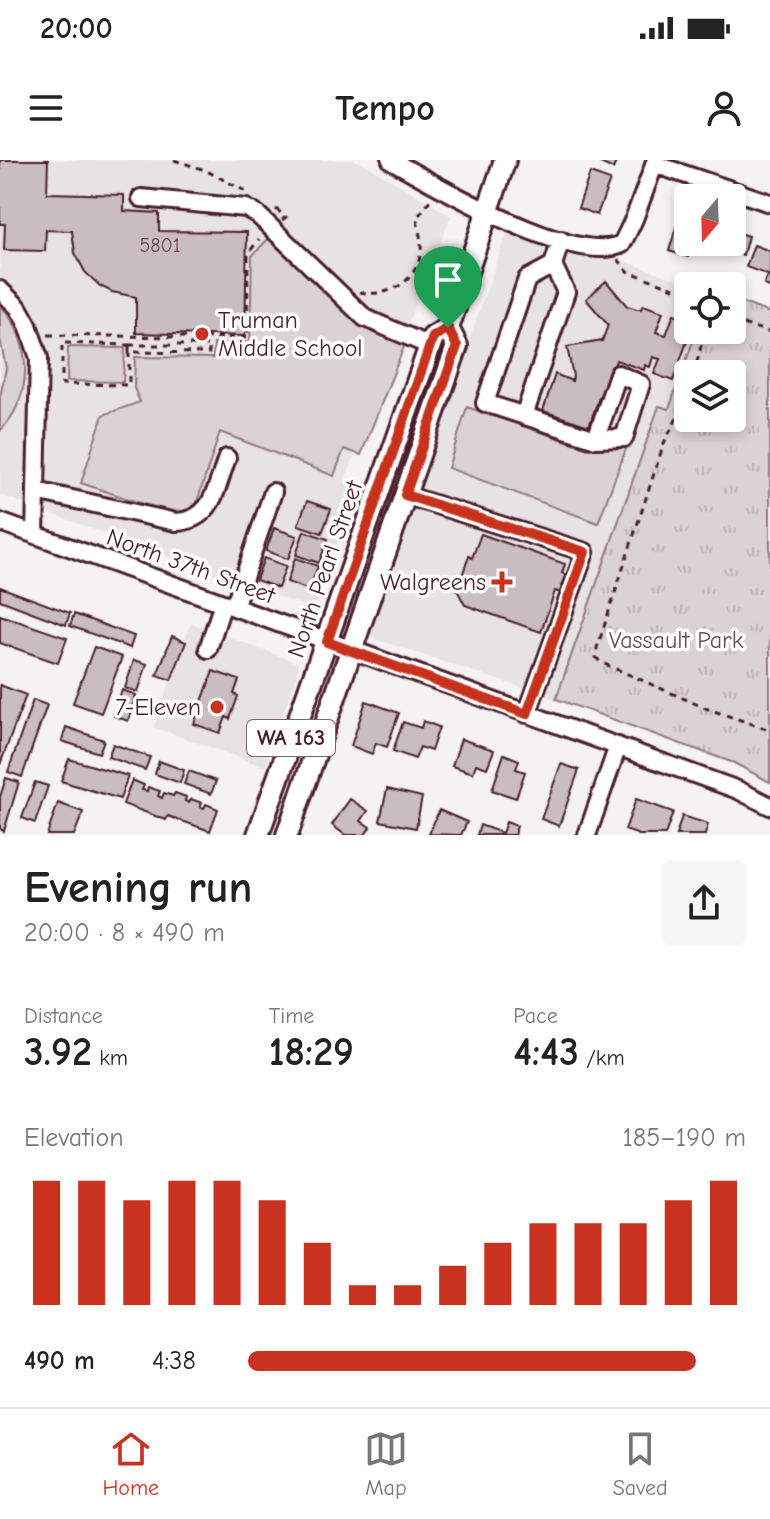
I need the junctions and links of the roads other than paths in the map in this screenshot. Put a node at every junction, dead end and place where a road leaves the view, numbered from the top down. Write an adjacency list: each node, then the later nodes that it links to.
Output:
1 (391, 160): 6 (street)
2 (505, 160): 6 (main road, North Pearl Street / WA 163)
3 (655, 162): 5 (street); 7 (street)
4 (141, 198): 11 (street)
5 (770, 203)
6 (487, 212): 7 (street); 10 (main road, North Pearl Street / WA 163)
7 (561, 240): 8 (street)
8 (553, 265): 12 (street); 12 (street)
9 (0, 290): 15 (street)
10 (448, 328): 11 (main road, North Pearl Street / WA 163); 17 (main road, North Pearl Street / WA 163)
11 (430, 346): 21 (main road, North Pearl Street / WA 163)
12 (524, 416): 13 (street)
13 (596, 439)
14 (227, 458): 15 (street)
15 (36, 491): 19 (street)
16 (273, 492): 20 (street)
17 (405, 495): 23 (main road, North Pearl Street / WA 163); 24 (street)
18 (0, 522): 19 (street, North 37th Street)
19 (35, 535): 20 (street, North 37th Street)
20 (228, 605): 21 (street, North 37th Street); 22 (street)
21 (327, 642): 23 (street, North 37th Street); 27 (main road, North Pearl Street / WA 163)
22 (208, 649)
23 (351, 651): 24 (street, North 37th Street); 28 (main road, North Pearl Street / WA 163)
24 (527, 714): 25 (street, North 37th Street)
25 (618, 746): 26 (street, North 37th Street); 29 (street)
26 (770, 806)
27 (258, 835)
28 (287, 835)
29 (587, 835)

